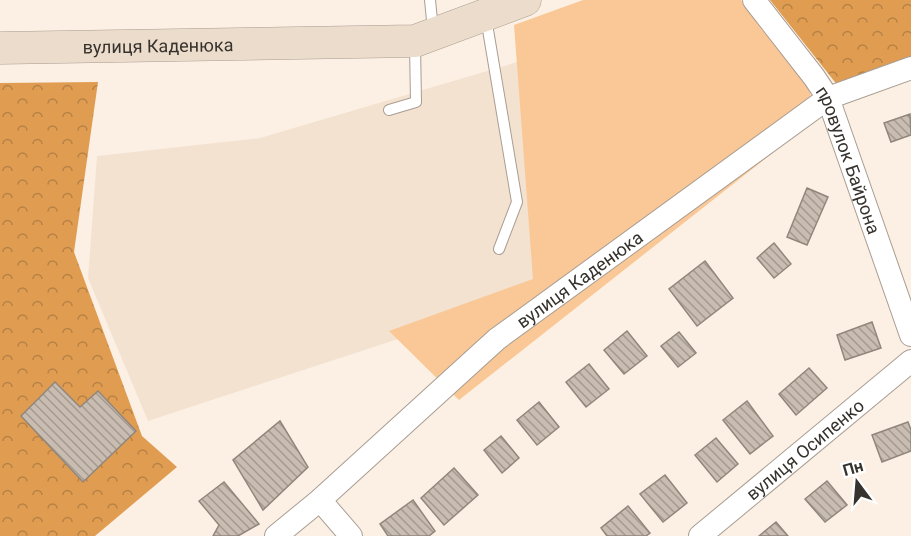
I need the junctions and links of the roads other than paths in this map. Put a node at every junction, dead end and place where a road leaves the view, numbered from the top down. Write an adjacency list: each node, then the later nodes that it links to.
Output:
1 (430, 0): 5 (lane)
2 (525, 0): 4 (street, вулиця Каденюка)
3 (754, 0): 8 (street, провулок Байрона)
4 (485, 15): 5 (street, вулиця Каденюка); 10 (lane)
5 (424, 38): 6 (street, вулиця Каденюка); 9 (lane)
6 (0, 48)
7 (911, 68): 8 (street, вулиця Каденюка)
8 (828, 98): 11 (street, провулок Байрона); 13 (street, вулиця Каденюка)
9 (389, 110)
10 (499, 249)
11 (911, 335)
12 (911, 361): 16 (street, вулиця Осипенко)
13 (320, 500): 14 (street, вулиця Каденюка); 15 (street)
14 (276, 536)
15 (351, 536)
16 (700, 536)

